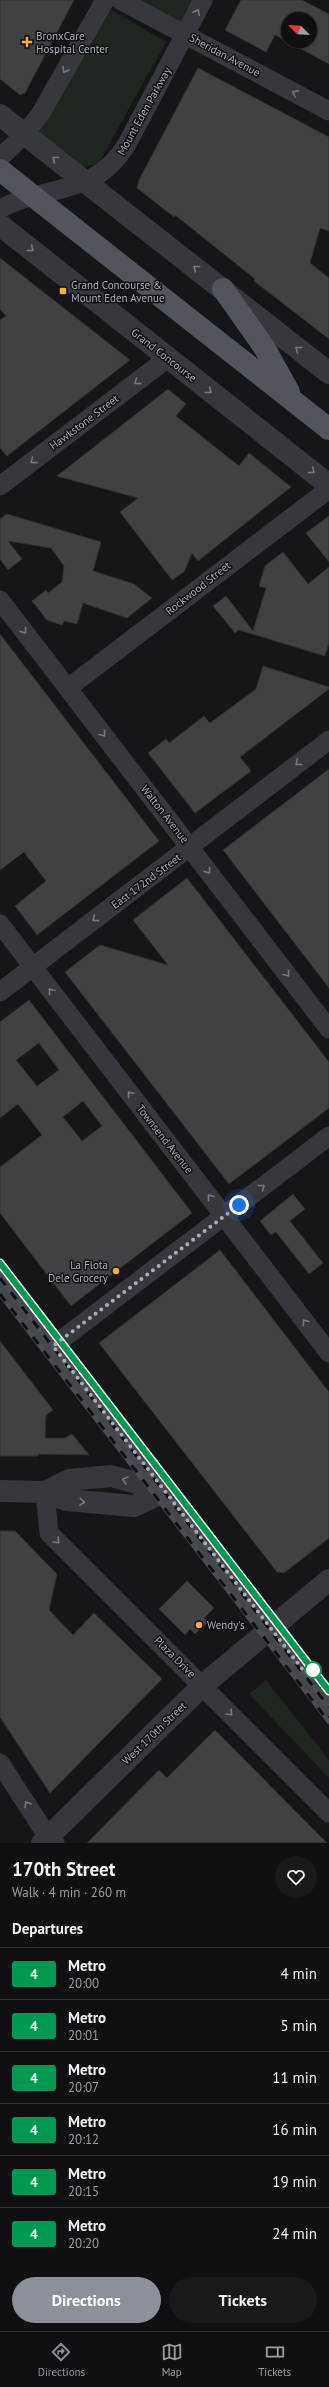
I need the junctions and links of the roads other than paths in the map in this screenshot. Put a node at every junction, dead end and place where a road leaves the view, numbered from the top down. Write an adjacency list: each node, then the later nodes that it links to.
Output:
1 (105, 0): 7 (street, one-way to 7)
2 (120, 0): 4 (street, Sheridan Avenue)
3 (203, 0): 4 (street, Mount Eden Parkway, one-way to 3)
4 (185, 34): 5 (street, Sheridan Avenue, one-way to 4); 10 (street, Mount Eden Parkway)
5 (329, 111)
6 (0, 115): 7 (street)
7 (24, 135): 8 (street); 10 (street, one-way to 7)
8 (0, 158)
9 (0, 170): 11 (main road)
10 (86, 183): 11 (street, Mount Eden Parkway); 14 (street, one-way to 10)
11 (33, 197): 12 (street, Mount Eden Parkway); 17 (main road)
12 (0, 210)
13 (0, 225): 15 (street, Grand Concourse, one-way to 15)
14 (223, 289): 16 (street, one-way to 14); 17 (main road)
15 (168, 358): 19 (street, Grand Concourse, one-way to 19); 20 (street, Hawkstone Street, one-way to 20)
16 (329, 373)
17 (295, 402): 18 (main road)
18 (329, 428)
19 (329, 485)
20 (0, 486)
21 (329, 489): 23 (street, Rockwood Street)
22 (0, 600): 23 (street, Walton Avenue, one-way to 23)
23 (68, 688): 25 (street, Walton Avenue, one-way to 25)
24 (329, 740): 25 (street, East 172nd Street, one-way to 25)
25 (190, 847): 27 (street, East 172nd Street, one-way to 27); 29 (street, Walton Avenue, one-way to 29)
26 (0, 924): 27 (street, Townsend Avenue)
27 (33, 967): 28 (street, East 172nd Street); 31 (street, Townsend Avenue, one-way to 27)
28 (0, 992)
29 (329, 1028)
30 (329, 1136): 31 (street, one-way to 30)
31 (225, 1216): 33 (street); 34 (street, Townsend Avenue, one-way to 31)
32 (0, 1277): 33 (main road)
33 (53, 1346): 35 (main road)
34 (329, 1353)
35 (166, 1491): 37 (street); 39 (main road)
36 (0, 1492): 37 (street)
37 (45, 1492): 40 (street, Plaza Drive, one-way to 40)
38 (329, 1580): 39 (street, West 170th Street)
39 (271, 1627): 40 (street, West 170th Street); 41 (main road)
40 (203, 1685): 43 (street, Plaza Drive, one-way to 43); 44 (street, West 170th Street)
41 (329, 1705)
42 (0, 1763): 44 (street, one-way to 42)
43 (329, 1813)
44 (48, 1841)

